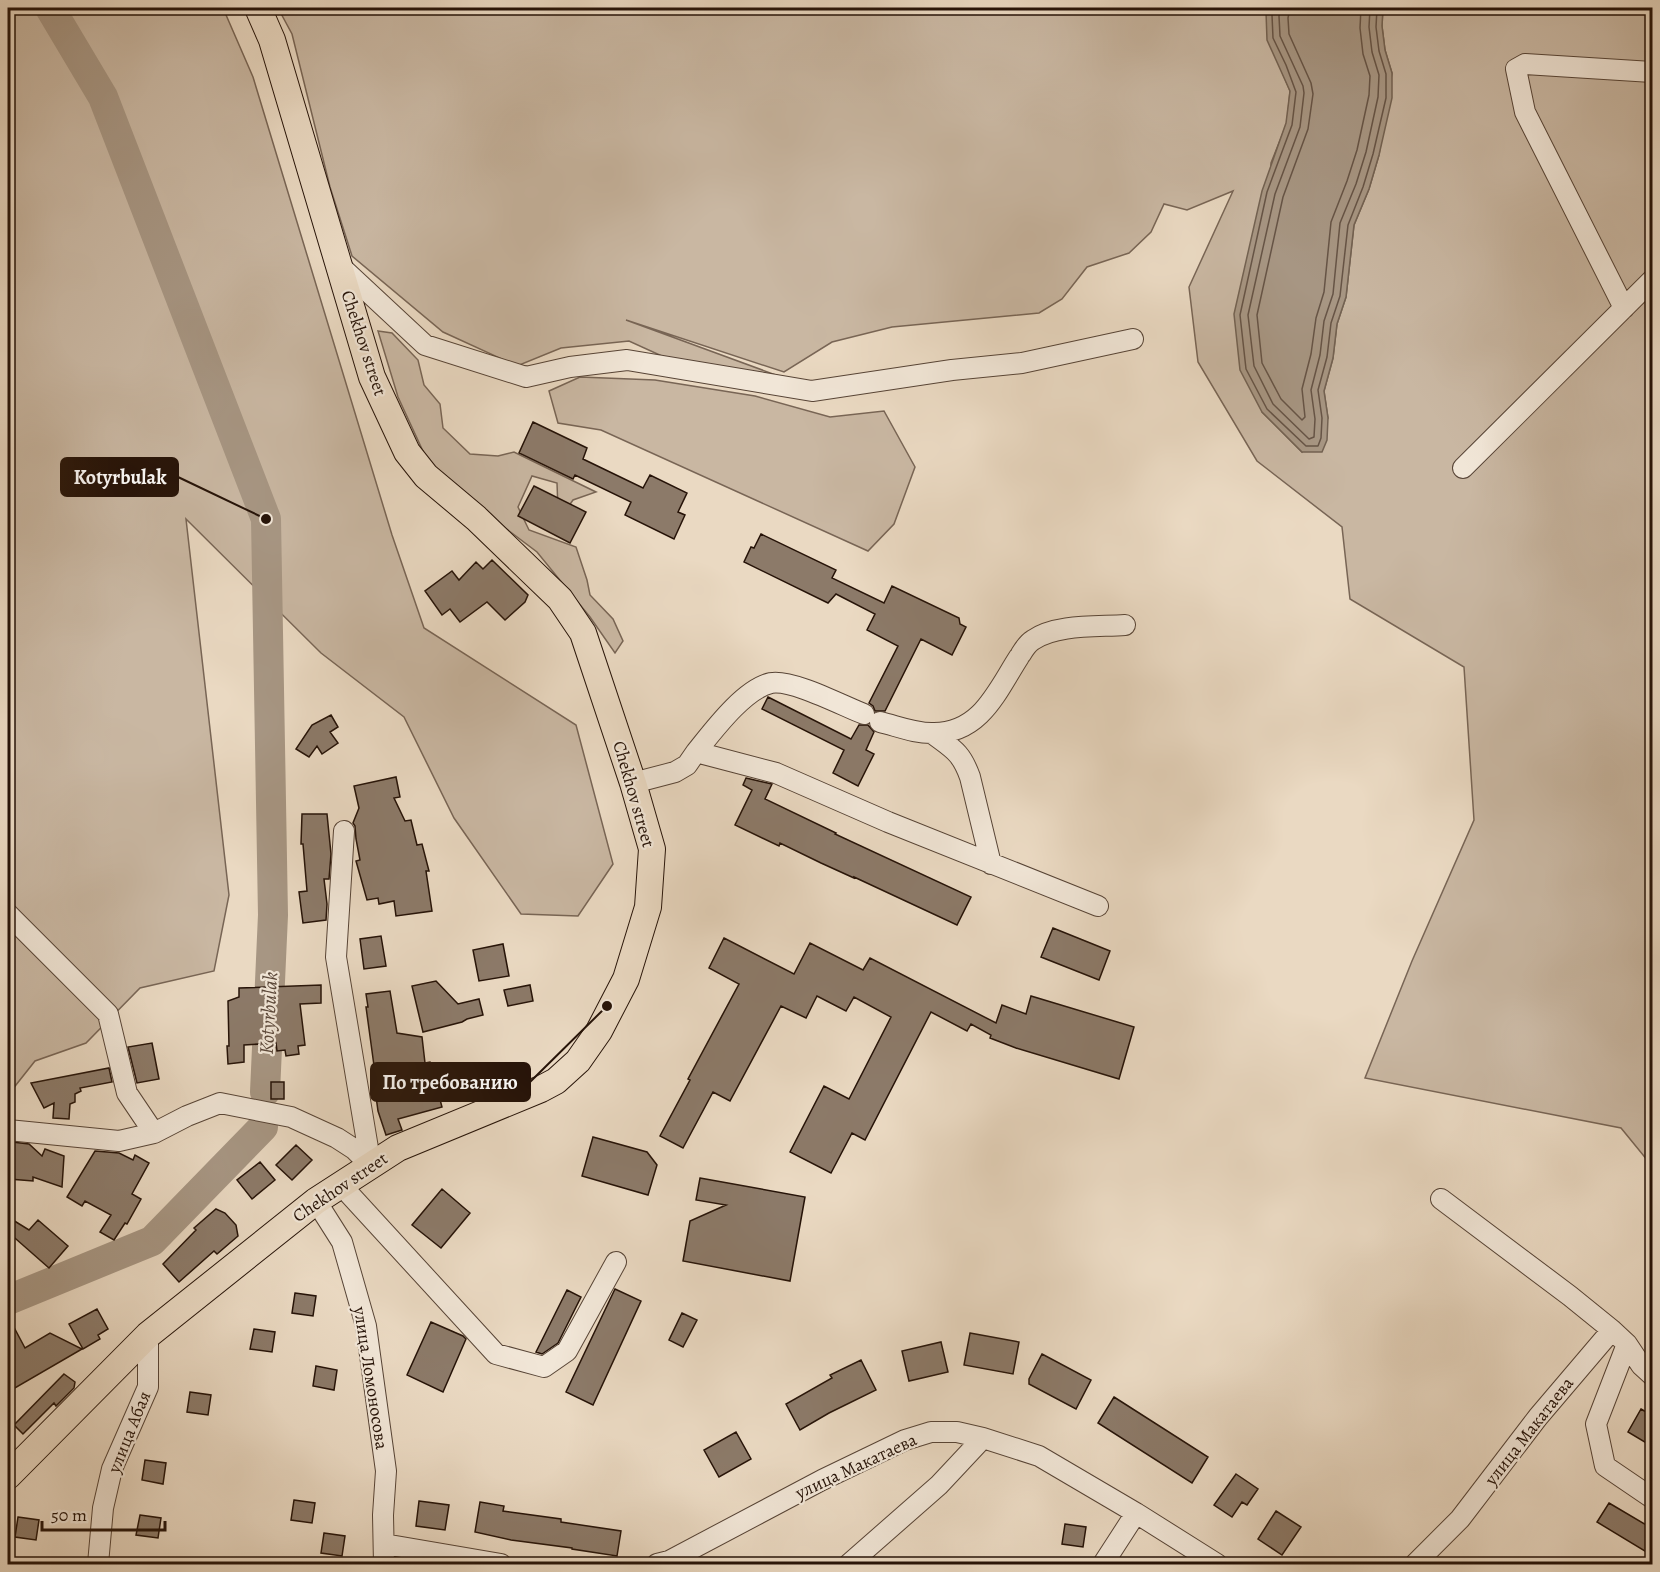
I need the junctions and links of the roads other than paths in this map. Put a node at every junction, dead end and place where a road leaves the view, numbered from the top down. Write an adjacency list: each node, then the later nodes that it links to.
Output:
1 (258, 8): 3 (main road, Chekhov street)
2 (1653, 72): 5 (street)
3 (338, 264): 6 (street); 11 (main road, Chekhov street)
4 (1653, 280): 5 (street)
5 (1624, 308): 7 (street)
6 (1132, 339)
7 (1463, 468)
8 (1125, 625): 9 (street)
9 (933, 734): 10 (street); 13 (street)
10 (696, 752): 11 (street); 13 (street)
11 (633, 783): 18 (main road, Chekhov street)
12 (344, 831): 18 (street)
13 (991, 864): 14 (street)
14 (1098, 906)
15 (8, 914): 17 (street)
16 (8, 1130): 17 (street)
17 (154, 1133): 18 (street)
18 (371, 1166): 19 (main road, Chekhov street)
19 (341, 1185): 21 (main road, Chekhov street); 22 (street)
20 (1441, 1199): 23 (street)
21 (316, 1201): 24 (main road, Chekhov street); 31 (street, улица Ломоносова)
22 (616, 1263)
23 (1612, 1330): 25 (street); 39 (street, улица Макатаева)
24 (148, 1335): 28 (main road, Chekhov street); 32 (street, улица Абая)
25 (1627, 1344): 26 (street); 29 (street)
26 (1647, 1370)
27 (983, 1438): 30 (street, улица Макатаева); 35 (street, улица Макатаева); 36 (street)
28 (8, 1476)
29 (1653, 1498)
30 (1136, 1513): 37 (street); 38 (street, улица Макатаева)
31 (384, 1544): 33 (street, улица Ломоносова); 34 (street)
32 (98, 1564)
33 (384, 1564)
34 (501, 1564)
35 (657, 1564)
36 (849, 1564)
37 (1103, 1564)
38 (1216, 1564)
39 (1415, 1564)

